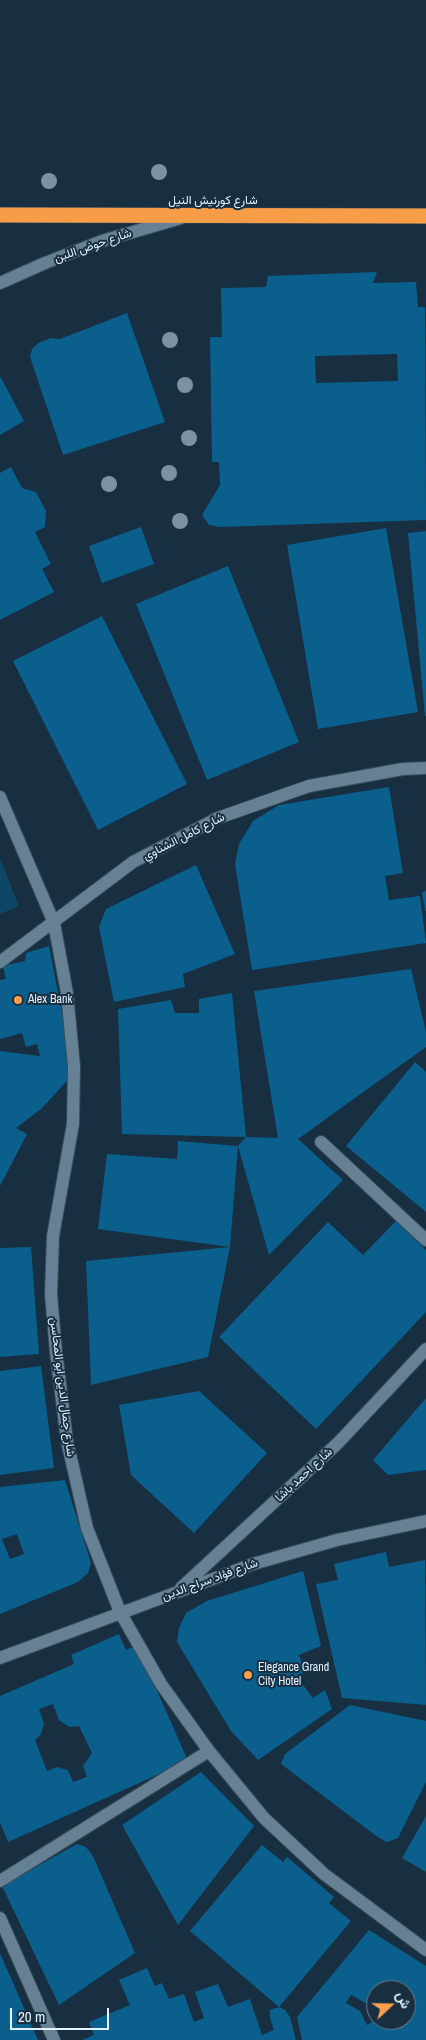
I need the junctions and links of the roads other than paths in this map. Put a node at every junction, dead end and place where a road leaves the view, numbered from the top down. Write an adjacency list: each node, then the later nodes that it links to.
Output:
1 (0, 215): 2 (highway, شارع كورنيش النيل)
2 (188, 216): 3 (highway, شارع كورنيش النيل); 4 (street, شارع حوض اللبن)
3 (426, 216)
4 (0, 283)
5 (426, 768): 7 (street, شارع كامل الشناوي)
6 (0, 797): 7 (street, شارع جمال الدين ابو المحاسن)
7 (54, 923): 8 (street, شارع كامل الشناوي); 14 (street, شارع جمال الدين ابو المحاسن)
8 (0, 962)
9 (320, 1142): 10 (street)
10 (426, 1240)
11 (426, 1349): 13 (street, شارع احمد باشا)
12 (426, 1521): 13 (street, شارع فؤاد سراج الدين)
13 (175, 1594): 14 (street, شارع فؤاد سراج الدين)
14 (120, 1612): 15 (street, شارع فؤاد سراج الدين); 16 (street, شارع جمال الدين ابو المحاسن)
15 (0, 1658)
16 (209, 1751): 17 (street); 19 (street, شارع جمال الدين ابو المحاسن)
17 (0, 1881)
18 (0, 1918): 20 (street)
19 (426, 1950)
20 (54, 2040)

